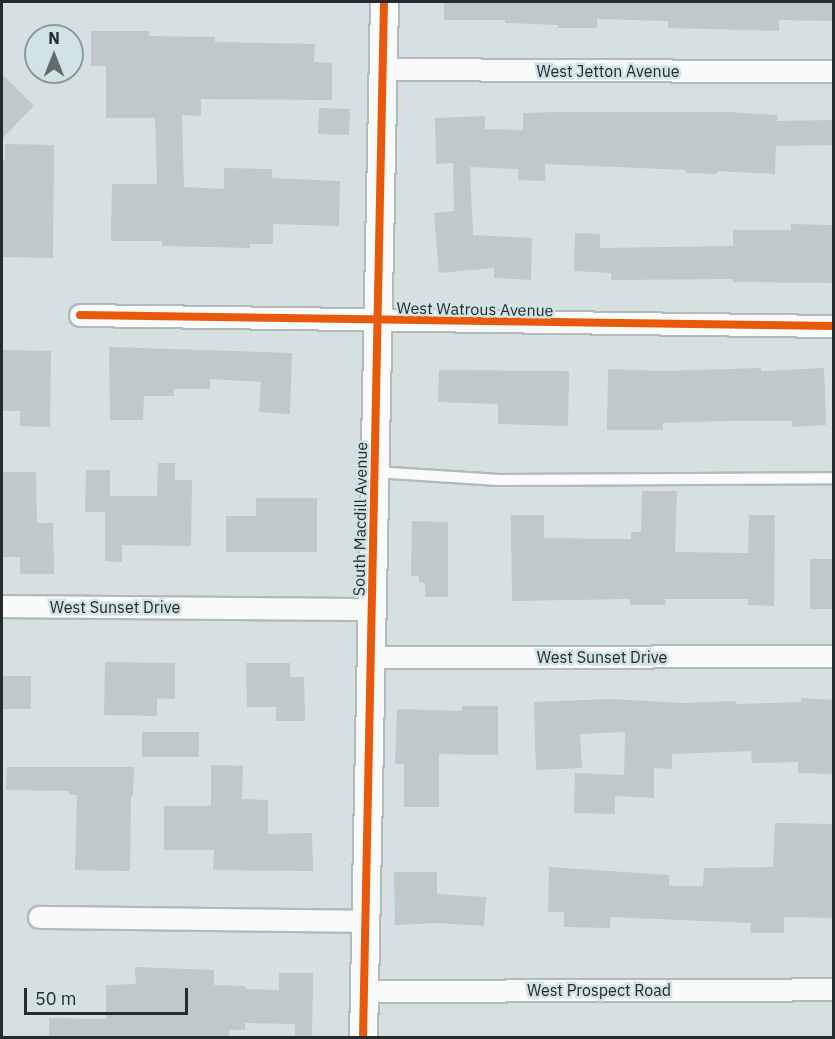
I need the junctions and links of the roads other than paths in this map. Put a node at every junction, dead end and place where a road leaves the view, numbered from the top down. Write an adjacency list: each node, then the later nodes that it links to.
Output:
1 (384, 2): 2 (street, South Macdill Avenue)
2 (383, 69): 3 (street, West Jetton Avenue); 5 (street, South Macdill Avenue)
3 (834, 71)
4 (80, 315): 5 (street, West Watrous Avenue)
5 (377, 321): 6 (street, West Watrous Avenue); 7 (street, South Macdill Avenue)
6 (834, 326)
7 (375, 472): 8 (lane); 10 (street, South Macdill Avenue)
8 (834, 478)
9 (2, 606): 10 (street, West Sunset Drive)
10 (372, 609): 12 (street, South Macdill Avenue)
11 (834, 656): 12 (street, West Sunset Drive)
12 (370, 657): 14 (street, South Macdill Avenue)
13 (39, 917): 14 (street)
14 (366, 921): 16 (street, South Macdill Avenue)
15 (834, 989): 16 (street, West Prospect Road)
16 (364, 991): 17 (street, South Macdill Avenue)
17 (363, 1038)

